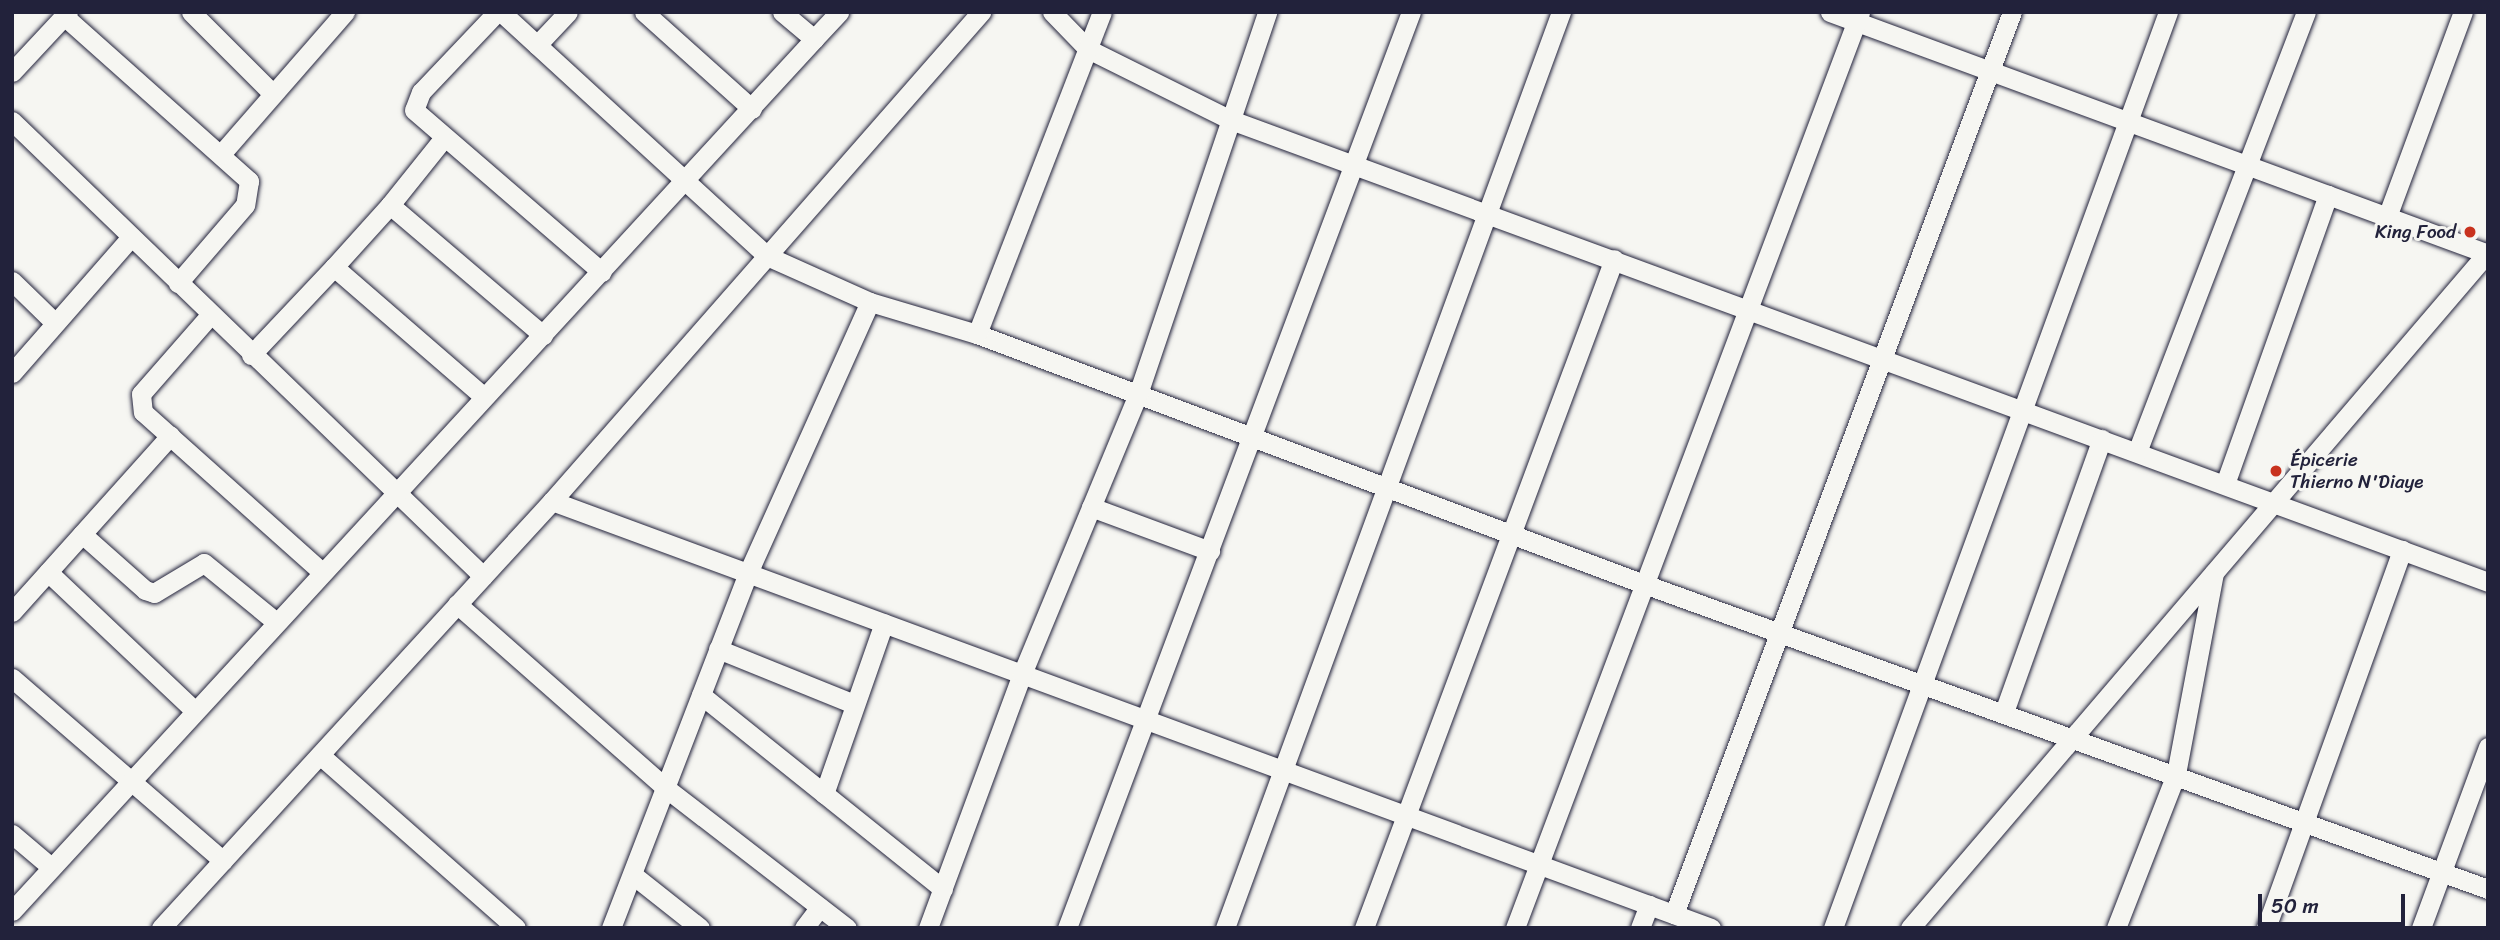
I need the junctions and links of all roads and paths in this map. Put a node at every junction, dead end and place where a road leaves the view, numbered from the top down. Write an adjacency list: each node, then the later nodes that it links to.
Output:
1 (191, 12): 26 (street)
2 (499, 12): 22 (street); 31 (street)
3 (568, 12): 22 (street)
4 (644, 12): 27 (street)
5 (782, 12): 21 (street)
6 (839, 12): 21 (street)
7 (982, 12): 42 (street)
8 (1052, 12): 23 (street)
9 (1102, 12): 23 (street)
10 (1267, 12): 28 (street)
11 (1411, 12): 33 (street)
12 (1561, 12): 38 (street)
13 (1830, 12): 20 (street)
14 (2012, 12): 24 (street)
15 (2168, 12): 30 (street)
16 (2306, 12): 34 (street)
17 (2463, 12): 39 (street)
18 (66, 14): 25 (street); 32 (street)
19 (338, 15): 26 (street)
20 (1858, 17): 24 (street); 49 (street)
21 (814, 40): 27 (street)
22 (537, 45): 35 (street)
23 (1088, 49): 28 (street); 52 (street)
24 (1991, 71): 30 (street); 55 (street)
25 (12, 72)
26 (272, 93): 32 (street)
27 (752, 109): 35 (street)
28 (1231, 120): 33 (street); 57 (street)
29 (12, 121): 40 (street)
30 (2128, 121): 34 (street); 59 (street)
31 (442, 141): 37 (street); 45 (street)
32 (221, 154): 47 (street)
33 (1353, 165): 38 (street); 61 (street)
34 (2248, 166): 36 (street); 63 (street)
35 (687, 182): 42 (street); 45 (street)
36 (2328, 195): 39 (street); 64 (street)
37 (390, 205): 44 (street); 53 (street)
38 (1487, 213): 43 (street); 65 (street)
39 (2387, 217): 41 (street)
40 (131, 237): 47 (street); 51 (street)
41 (2488, 253): 68 (street)
42 (767, 256): 48 (street); 67 (street)
43 (1614, 260): 49 (street); 71 (street)
44 (334, 267): 54 (street); 58 (street)
45 (602, 272): 53 (street)
46 (12, 281): 51 (street)
47 (178, 283): 50 (street)
48 (870, 302): 52 (street); 76 (street)
49 (1748, 308): 55 (street); 80 (street)
50 (211, 314): 54 (street); 60 (street)
51 (55, 323): 56 (street)
52 (977, 334): 57 (street)
53 (543, 335): 58 (street)
54 (251, 355): 66 (street)
55 (1887, 359): 59 (street); 85 (street)
56 (12, 373)
57 (1138, 394): 61 (street); 69 (street)
58 (484, 397): 66 (street)
59 (2023, 410): 62 (street); 89 (street)
60 (170, 436): 70 (street); 75 (street)
61 (1251, 437): 65 (street); 73 (street)
62 (2102, 439): 63 (street); 93 (street)
63 (2137, 452): 64 (street)
64 (2224, 484): 68 (street)
65 (1387, 488): 71 (street); 98 (street)
66 (394, 494): 75 (street); 78 (street)
67 (552, 501): 76 (street); 78 (street)
68 (2275, 503): 72 (street); 77 (street)
69 (1091, 507): 73 (street); 87 (street)
70 (82, 534): 74 (street); 83 (street)
71 (1513, 535): 80 (street); 103 (street)
72 (2402, 550): 79 (street); 104 (street)
73 (1210, 551): 94 (street)
74 (48, 572): 82 (street); 92 (street)
75 (322, 572): 83 (street)
76 (748, 573): 84 (street); 86 (street)
77 (2214, 573): 95 (street); 99 (street)
78 (483, 576): 81 (street)
79 (2488, 582)
80 (1644, 584): 85 (street); 107 (street)
81 (457, 604): 97 (street); 101 (street)
82 (12, 612)
83 (276, 622): 92 (street)
84 (884, 623): 87 (street); 91 (street)
85 (1780, 632): 89 (street); 116 (street)
86 (718, 649): 90 (street); 91 (street)
87 (1022, 674): 94 (street); 111 (street)
88 (12, 678): 100 (street)
89 (1923, 683): 93 (street); 130 (street)
90 (701, 695): 101 (street); 102 (street)
91 (854, 704): 102 (street)
92 (194, 710): 100 (street)
93 (2004, 712): 95 (street)
94 (1149, 721): 98 (street); 124 (street)
95 (2072, 736): 99 (street); 131 (street)
96 (2488, 747): 109 (street)
97 (320, 755): 106 (street); 118 (street)
98 (1283, 770): 103 (street); 125 (street)
99 (2176, 774): 104 (street); 132 (street)
100 (127, 783): 106 (street); 108 (street)
101 (667, 789): 110 (street); 114 (street)
102 (824, 794): 111 (street)
103 (1407, 816): 107 (street); 126 (street)
104 (2303, 820): 109 (street); 133 (street)
105 (12, 834): 108 (street)
106 (223, 861): 117 (street)
107 (1538, 864): 113 (street); 127 (street)
108 (51, 867): 115 (street)
109 (2442, 870): 112 (street); 134 (street)
110 (633, 875): 119 (street); 120 (street)
111 (943, 889): 123 (street)
112 (2488, 889)
113 (1649, 905): 116 (street); 128 (street)
114 (820, 907): 121 (street); 122 (street)
115 (12, 911)
116 (1674, 914): 129 (street)
117 (161, 928)
118 (516, 928)
119 (611, 928)
120 (700, 928)
121 (804, 928)
122 (847, 928)
123 (928, 928)
124 (1068, 928)
125 (1225, 928)
126 (1364, 928)
127 (1515, 928)
128 (1640, 928)
129 (1711, 928)
130 (1833, 928)
131 (1910, 928)
132 (2116, 928)
133 (2266, 928)
134 (2421, 928)

